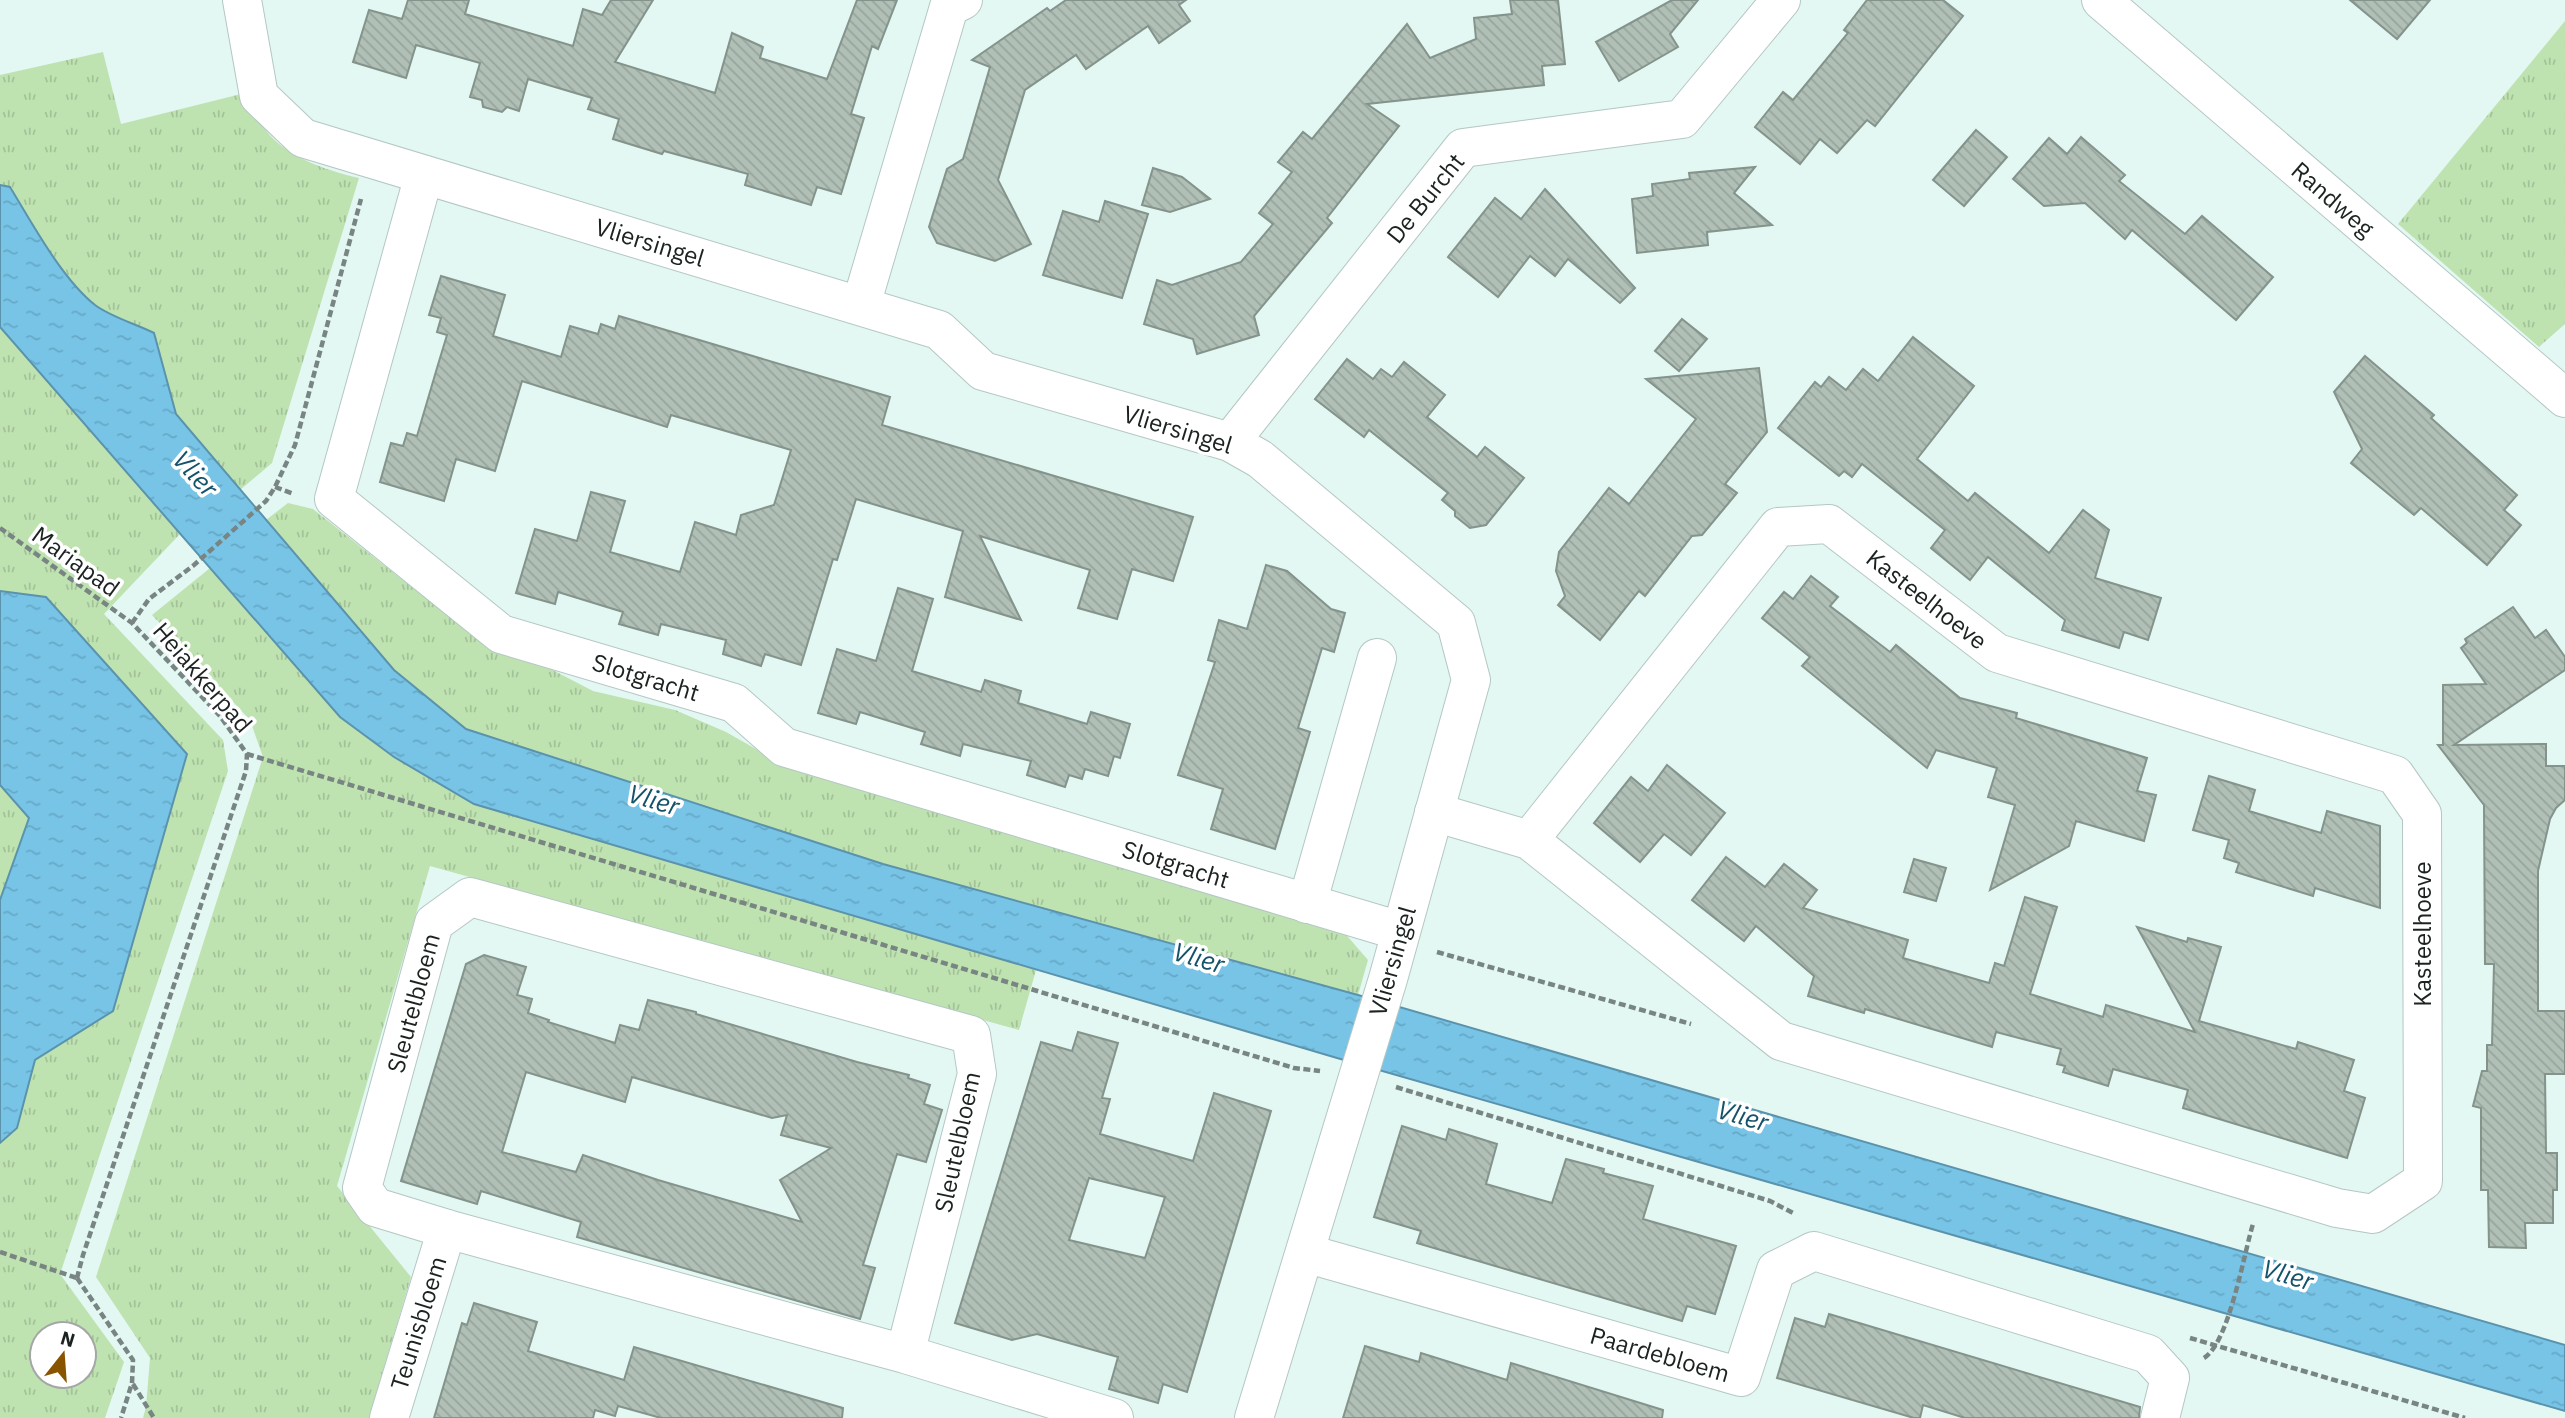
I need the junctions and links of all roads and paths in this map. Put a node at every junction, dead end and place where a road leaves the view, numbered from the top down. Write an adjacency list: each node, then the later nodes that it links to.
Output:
1 (242, 0): 5 (street, Vliersingel)
2 (963, 0): 7 (street)
3 (1781, 0): 9 (street, De Burcht)
4 (2101, 0): 8 (street, Randweg)
5 (371, 160): 6 (street, Vliersingel); 11 (path, Heiakkerpad)
6 (424, 175): 7 (street, Vliersingel); 16 (street, Slotgracht)
7 (861, 304): 9 (street, Vliersingel)
8 (2565, 398)
9 (1230, 442): 14 (street, Vliersingel)
10 (0, 528): 11 (path, Mariapad)
11 (132, 622): 13 (path, Heiakkerpad)
12 (1377, 658): 16 (street)
13 (247, 754): 19 (path); 25 (path, Heiakkerpad)
14 (1434, 812): 15 (street, Kasteelhoeve); 17 (street, Vliersingel)
15 (1529, 840): 15 (street, Kasteelhoeve)
16 (1307, 904): 17 (street, Slotgracht)
17 (1399, 936): 18 (path); 19 (street, Vliersingel)
18 (1696, 1026)
19 (1361, 1071): 20 (path); 24 (street, Vliersingel)
20 (1804, 1218)
21 (447, 1229): 28 (street, Sleutelbloem); 28 (street, Sleutelbloem); 32 (street, Teunisbloem)
22 (2249, 1238): 27 (path)
23 (0, 1252): 25 (path)
24 (1305, 1253): 34 (street, Vliersingel); 35 (street, Paardebloem)
25 (77, 1278): 29 (path)
26 (2178, 1334): 27 (path)
27 (2215, 1345): 36 (path)
28 (905, 1354): 33 (street, Sleutelbloem)
29 (132, 1383): 30 (path); 31 (path)
30 (121, 1418)
31 (154, 1418)
32 (389, 1418)
33 (1114, 1418)
34 (1254, 1418)
35 (2160, 1418)
36 (2465, 1418)

